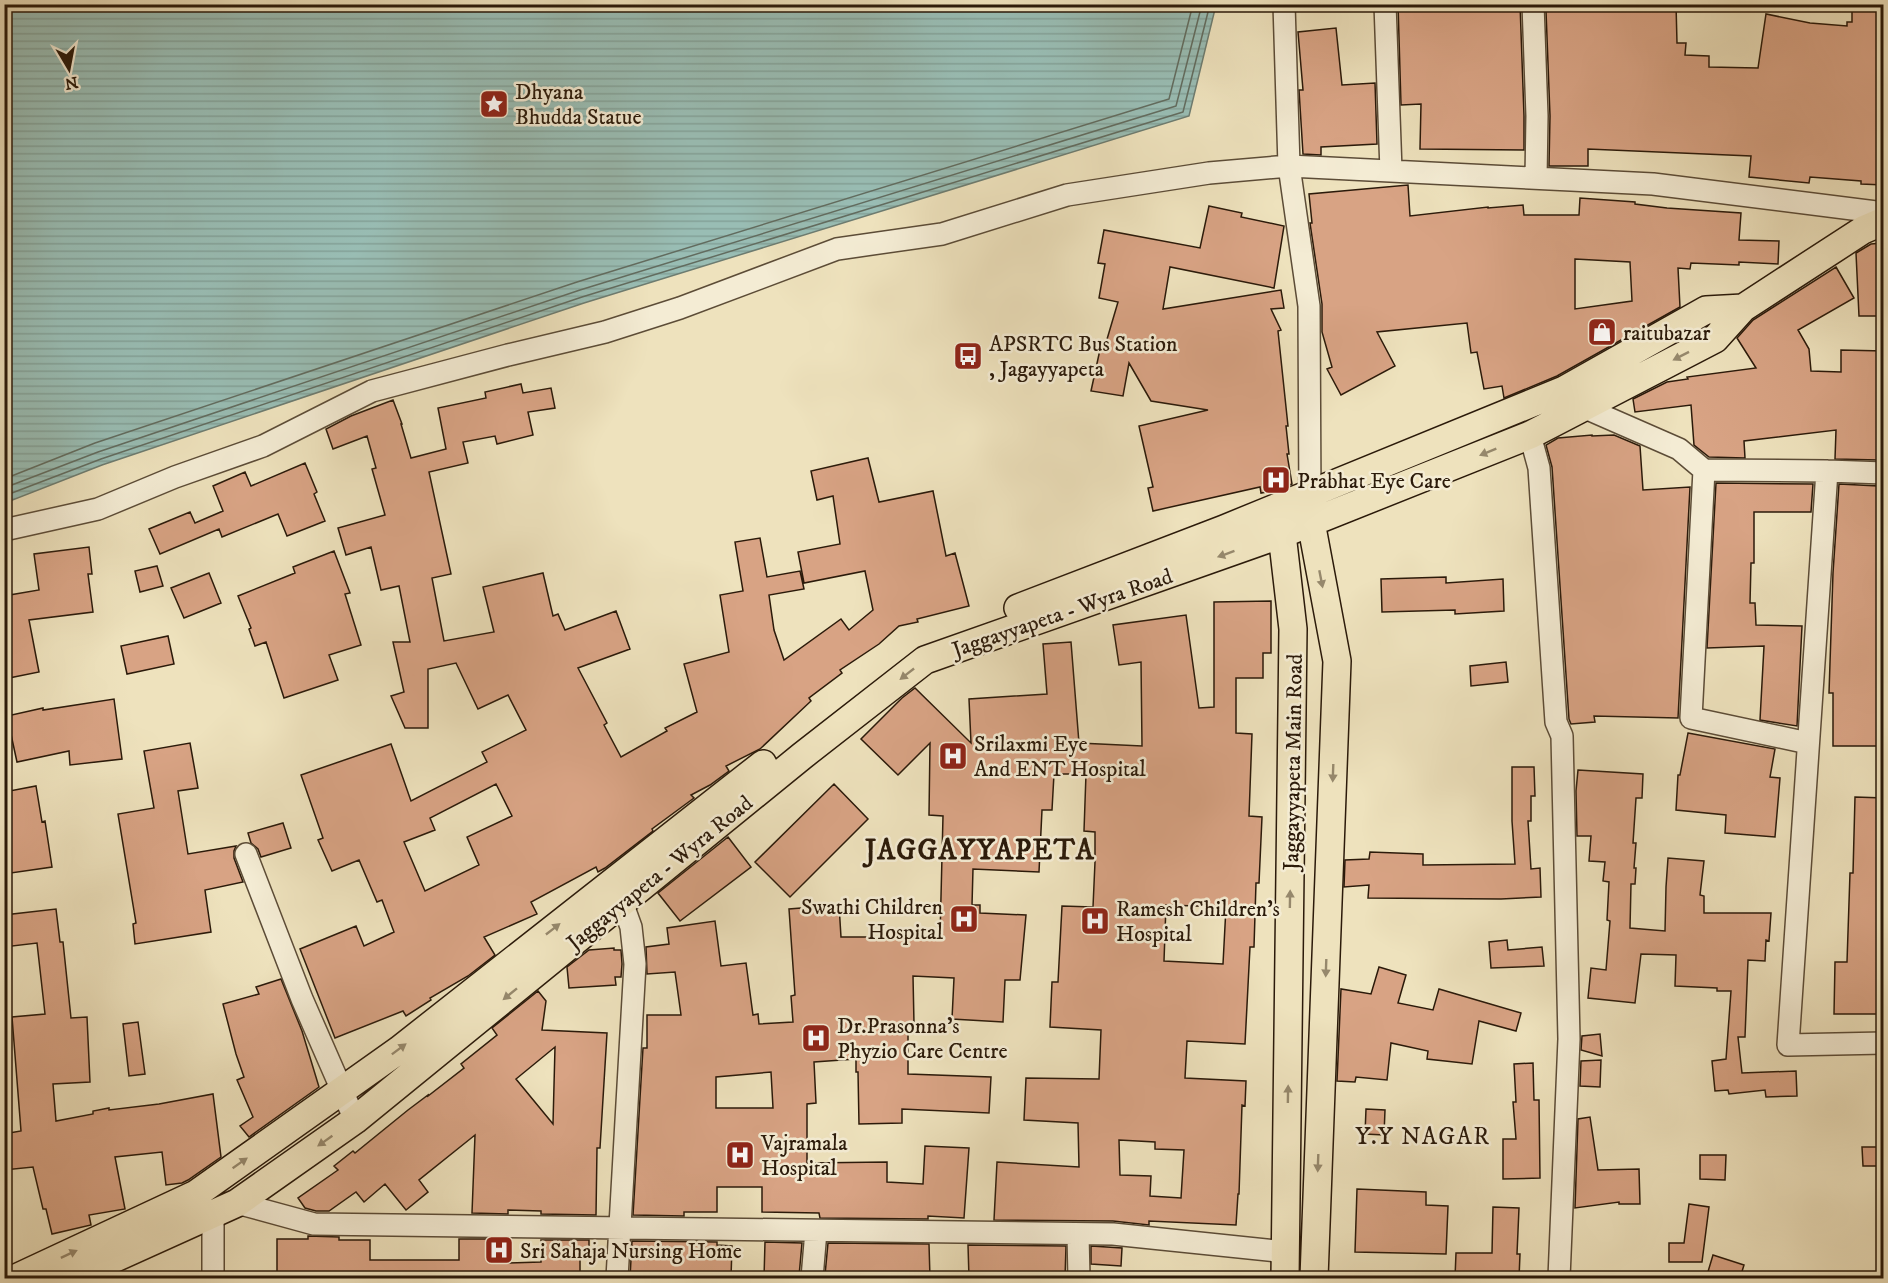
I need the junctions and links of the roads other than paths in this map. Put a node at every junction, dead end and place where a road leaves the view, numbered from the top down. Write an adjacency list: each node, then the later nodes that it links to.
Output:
1 (1284, 4): 4 (street)
2 (1385, 4): 5 (street)
3 (1533, 4): 6 (street)
4 (1289, 166): 5 (street); 15 (street); 17 (street)
5 (1391, 171): 6 (street)
6 (1536, 178): 7 (street)
7 (1884, 213)
8 (1884, 221): 9 (main road)
9 (1743, 308): 10 (main road, Jaggayyapeta - Wyra Road, one-way to 10); 15 (main road)
10 (1583, 407): 11 (main road, Jaggayyapeta - Wyra Road); 12 (street)
11 (1530, 435): 16 (main road, Jaggayyapeta - Wyra Road, one-way to 16); 39 (street)
12 (1704, 470): 13 (street); 19 (street)
13 (1827, 471): 14 (street); 19 (street)
14 (1884, 473)
15 (1310, 494): 16 (street); 23 (main road, one-way to 15)
16 (1311, 522): 18 (main road, Jaggayyapeta - Wyra Road); 38 (main road, one-way to 38)
17 (4, 530)
18 (1282, 534): 21 (main road, Jaggayyapeta - Wyra Road, one-way to 21); 30 (main road, Jaggayyapeta Main Road, one-way to 18)
19 (1808, 743): 22 (street)
20 (246, 854): 23 (street)
21 (622, 902): 24 (main road, Jaggayyapeta - Wyra Road, one-way to 24); 27 (street)
22 (1884, 1043)
23 (342, 1091): 24 (street); 31 (main road, one-way to 23)
24 (355, 1120): 25 (main road, Jaggayyapeta - Wyra Road, one-way to 25)
25 (237, 1203): 26 (main road, Jaggayyapeta - Wyra Road); 27 (street)
26 (213, 1214): 32 (main road, Jaggayyapeta - Wyra Road); 33 (street)
27 (621, 1228): 28 (street); 34 (street)
28 (816, 1231): 29 (street); 35 (street)
29 (1078, 1234): 30 (street); 36 (street)
30 (1286, 1252): 37 (main road, Jaggayyapeta Main Road)
31 (16, 1278)
32 (71, 1278)
33 (213, 1278)
34 (617, 1278)
35 (812, 1278)
36 (1079, 1278)
37 (1285, 1278)
38 (1314, 1278)
39 (1559, 1278)

